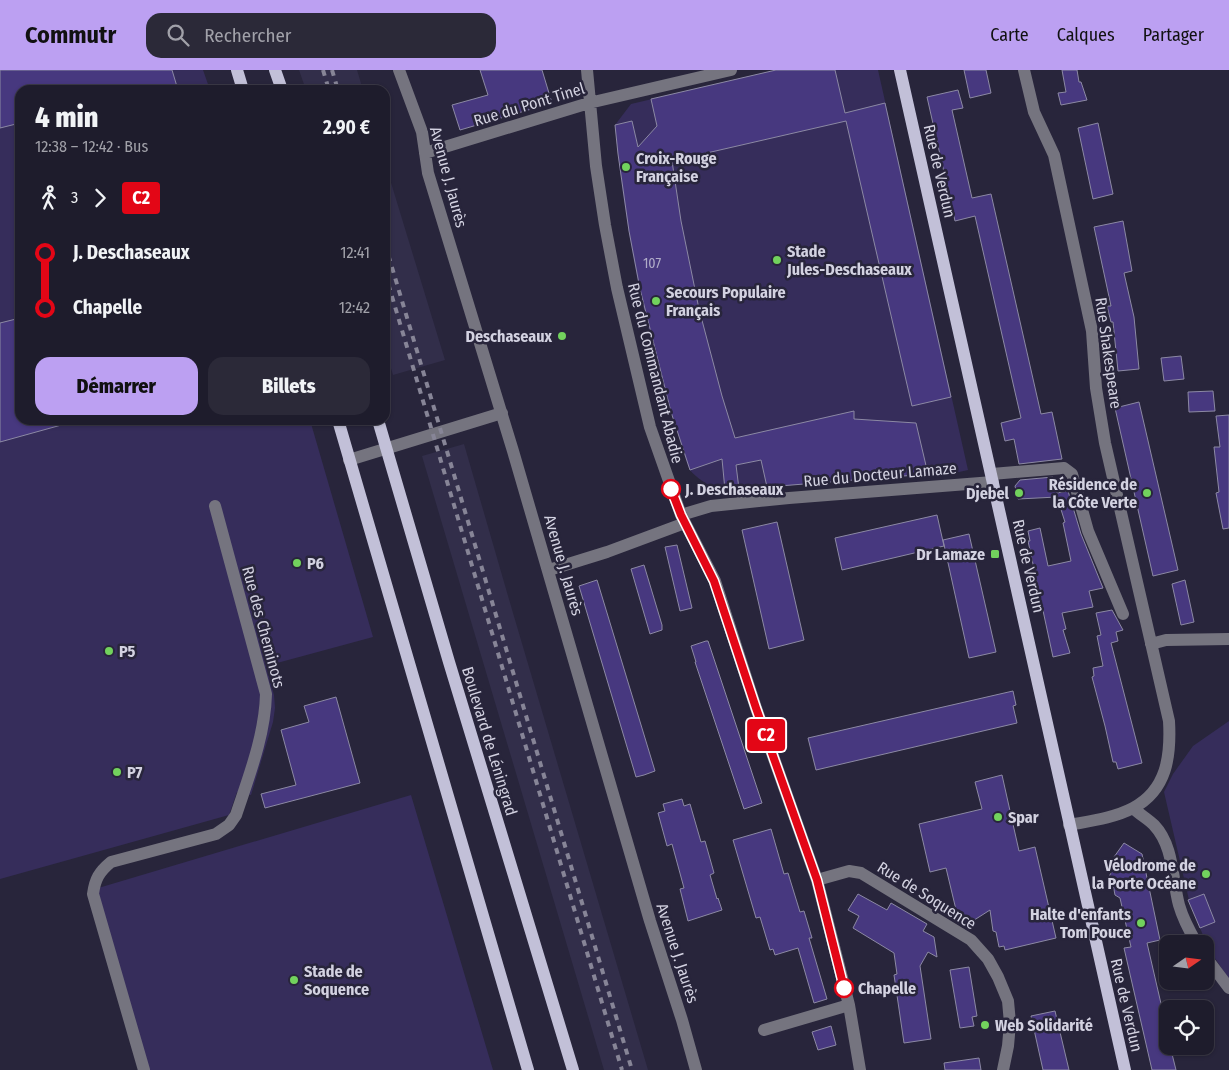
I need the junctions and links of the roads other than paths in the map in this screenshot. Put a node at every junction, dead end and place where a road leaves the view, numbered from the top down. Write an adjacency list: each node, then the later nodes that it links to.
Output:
1 (237, 70): 8 (main road)
2 (275, 70): 9 (main road)
3 (399, 70): 11 (street, Avenue J. Jaurès)
4 (587, 70): 10 (street, Rue du Commandant Abadie)
5 (731, 70): 10 (street, Rue du Pont Tinel)
6 (900, 70): 17 (main road, Rue de Verdun)
7 (1024, 70): 23 (street, Rue Shakespeare)
8 (242, 85)
9 (280, 85)
10 (589, 102): 11 (street, Rue du Pont Tinel); 19 (street, Rue du Commandant Abadie)
11 (425, 153): 12 (street, Avenue J. Jaurès)
12 (502, 413): 15 (street); 20 (street, Avenue J. Jaurès)
13 (339, 425): 16 (main road)
14 (379, 425): 15 (main road, Boulevard de Léningrad)
15 (386, 449): 16 (street); 34 (main road, Boulevard de Léningrad)
16 (349, 460): 33 (main road)
17 (992, 478): 19 (street, Rue du Docteur Lamaze); 21 (street, Rue du Docteur Lamaze); 25 (main road, Rue de Verdun)
18 (215, 506): 32 (street, Rue des Cheminots)
19 (683, 519): 20 (street, Rue du Docteur Lamaze); 26 (street, Rue du Commandant Abadie)
20 (548, 570): 35 (street, Avenue J. Jaurès)
21 (1123, 614)
22 (1229, 639): 23 (street)
23 (1151, 644): 24 (street, Rue Shakespeare)
24 (1133, 808): 25 (street); 27 (street)
25 (1069, 825): 38 (main road, Rue de Verdun)
26 (817, 880): 30 (street, Rue du Commandant Abadie); 37 (street, Rue de Soquence)
27 (1192, 935)
28 (1214, 968): 29 (street)
29 (1229, 988)
30 (848, 1005): 31 (street); 36 (street, Rue du Commandant Abadie)
31 (764, 1030)
32 (144, 1070)
33 (528, 1070)
34 (573, 1070)
35 (696, 1070)
36 (860, 1070)
37 (1003, 1070)
38 (1125, 1070)

